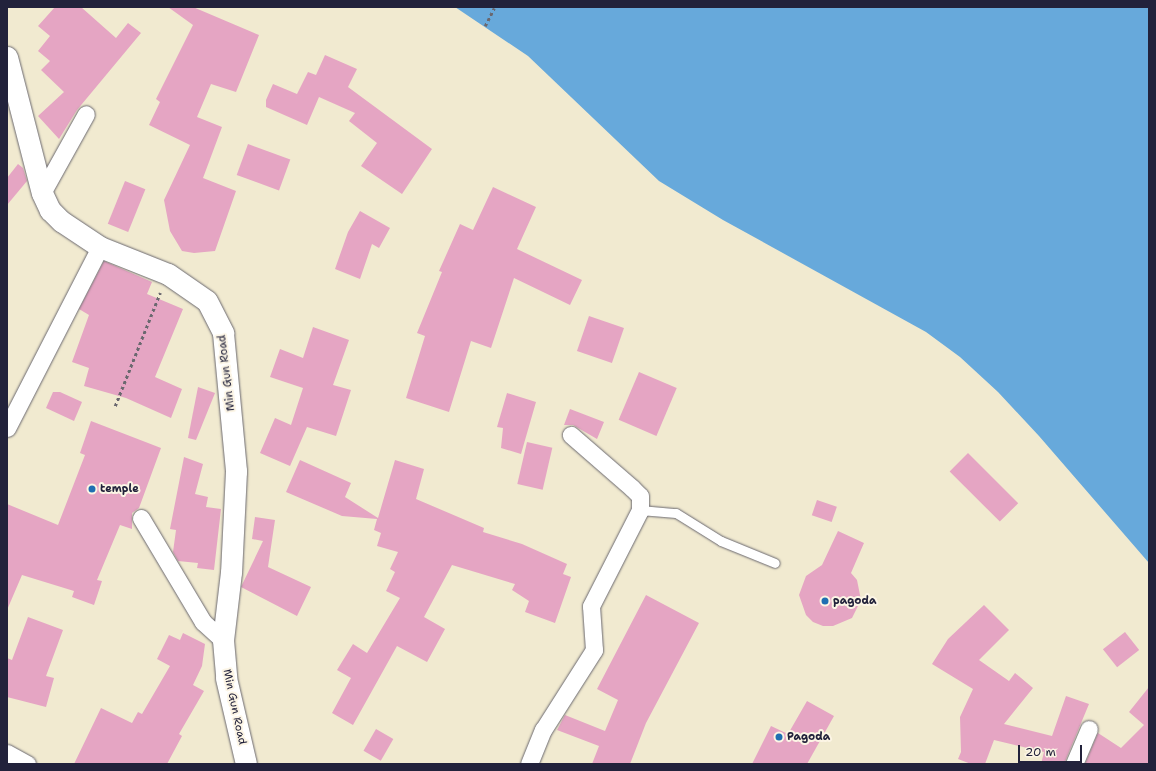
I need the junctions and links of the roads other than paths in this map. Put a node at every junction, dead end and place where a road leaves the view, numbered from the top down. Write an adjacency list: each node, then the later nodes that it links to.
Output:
1 (7, 57): 3 (street, Min Gun Road)
2 (86, 114): 3 (street)
3 (42, 194): 4 (street, Min Gun Road)
4 (100, 247): 5 (street); 10 (street, Min Gun Road)
5 (7, 428)
6 (571, 435): 7 (street)
7 (640, 510): 9 (lane); 15 (street)
8 (141, 518): 10 (street)
9 (776, 563)
10 (223, 640): 14 (street, Min Gun Road)
11 (1090, 729): 16 (street)
12 (7, 753): 13 (street)
13 (27, 764)
14 (246, 764)
15 (529, 764)
16 (1074, 764)

